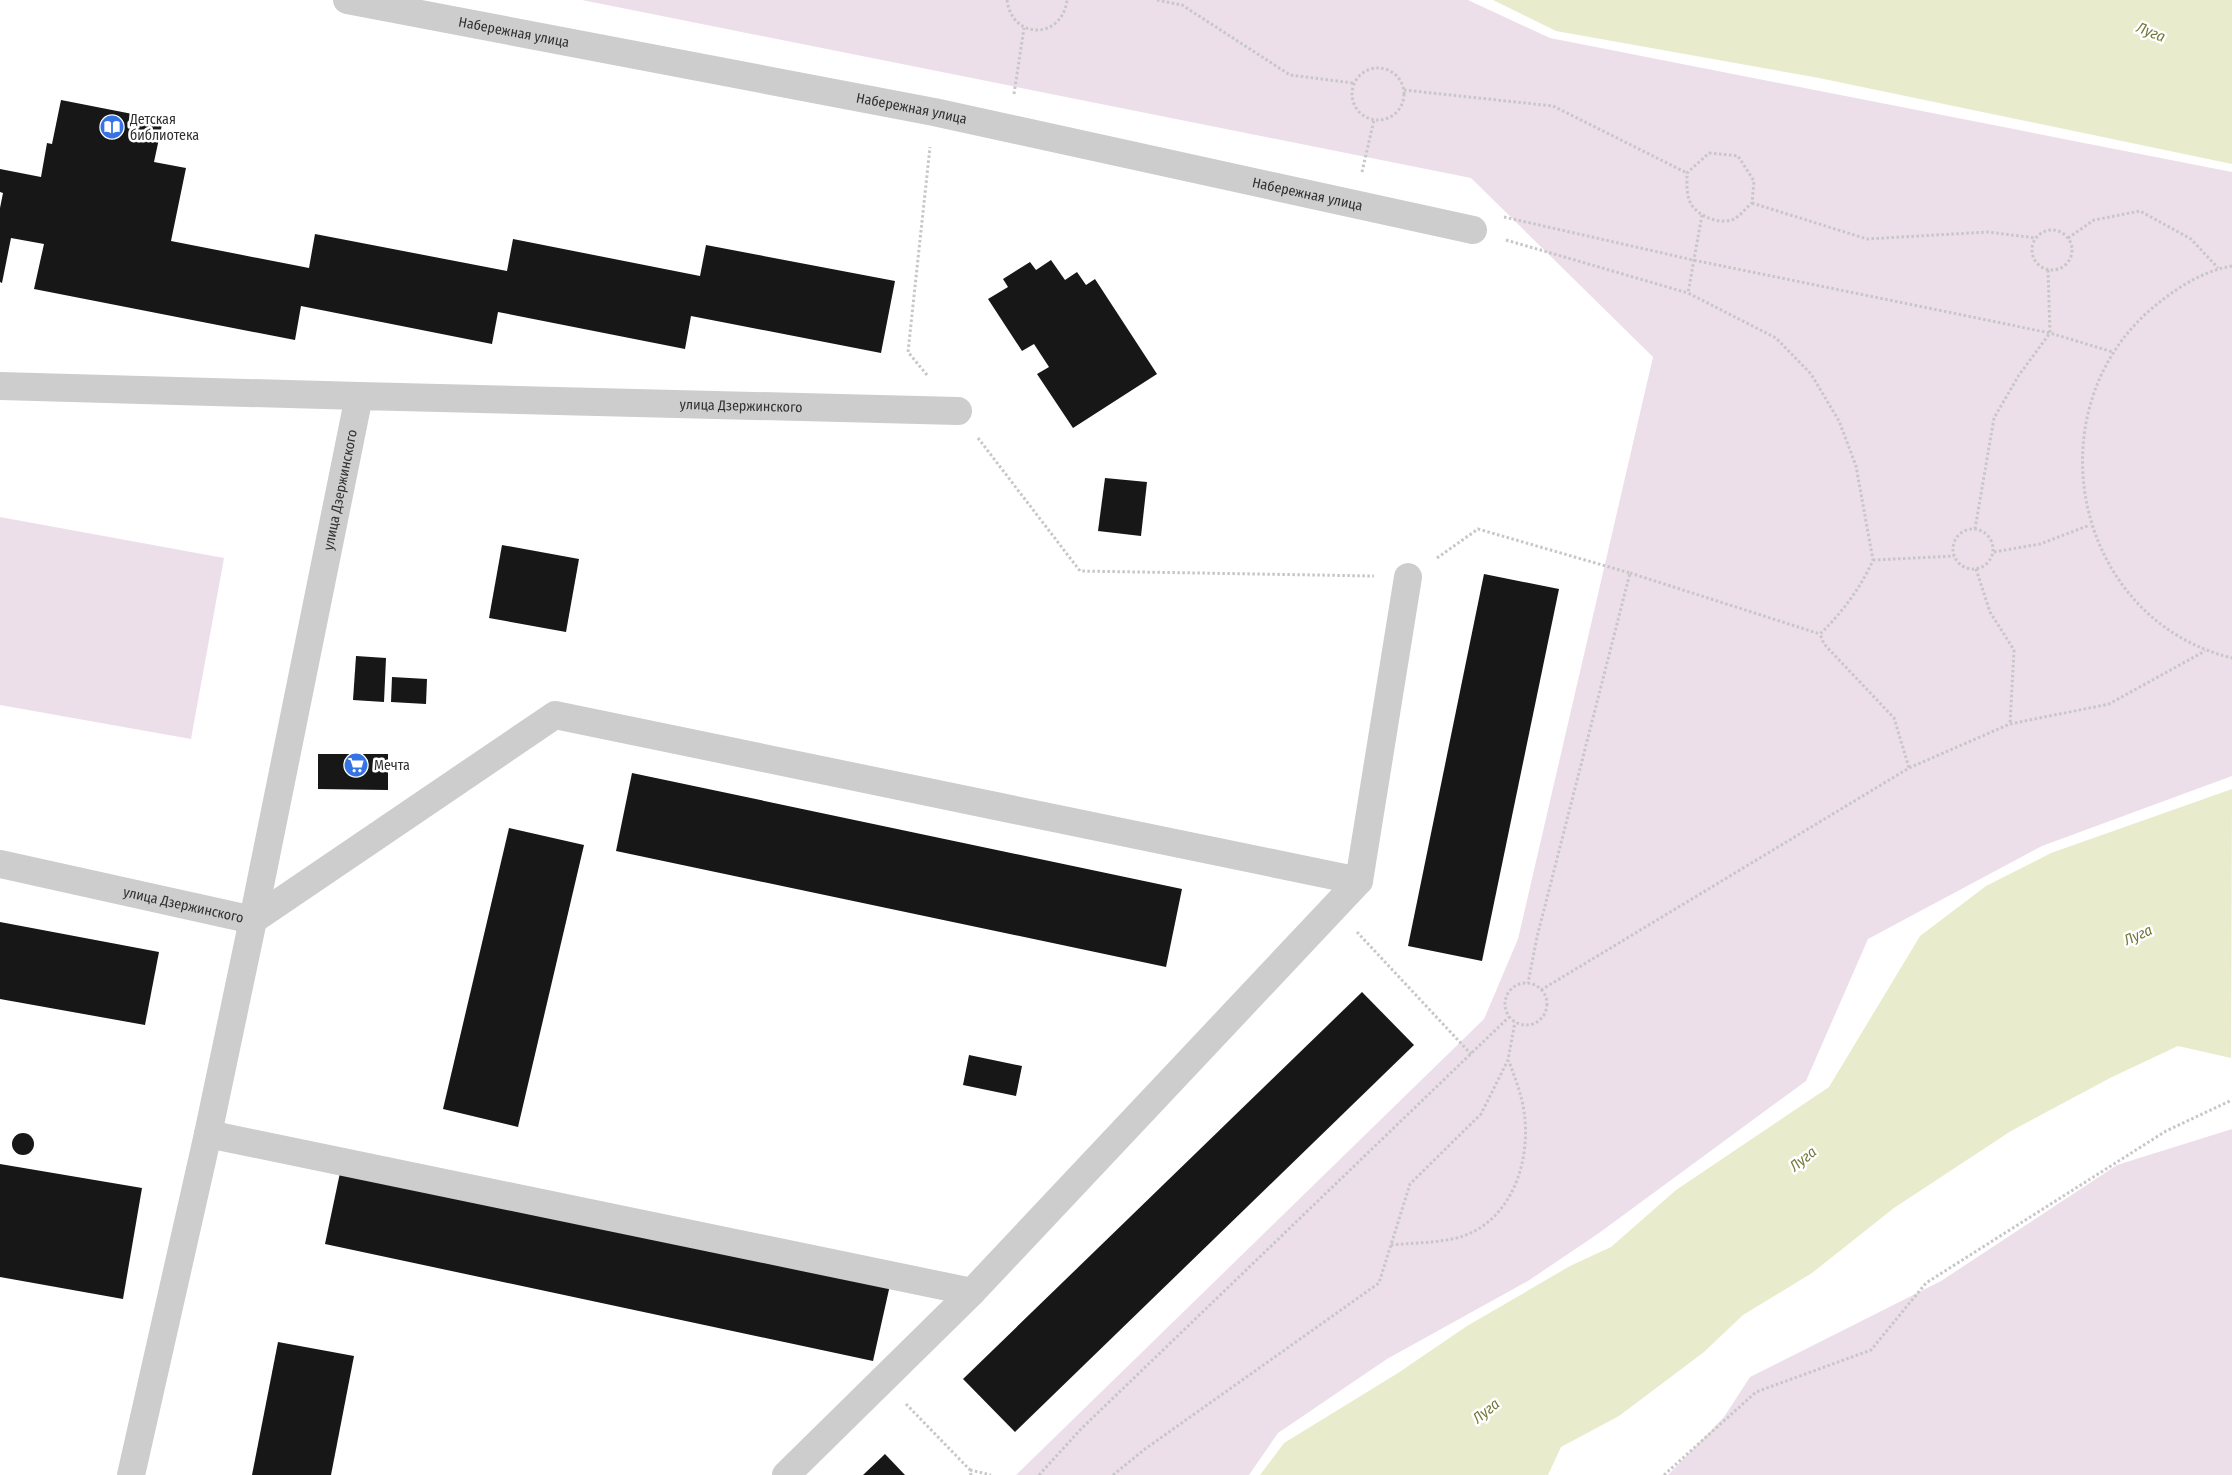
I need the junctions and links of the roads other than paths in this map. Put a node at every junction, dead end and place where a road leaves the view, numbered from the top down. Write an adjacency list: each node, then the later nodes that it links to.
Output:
1 (347, 0): 2 (street, Набережная улица)
2 (1473, 230)
3 (0, 386): 4 (street)
4 (359, 396): 5 (street, улица Дзержинского); 9 (street, улица Дзержинского)
5 (958, 411)
6 (1408, 577): 8 (street)
7 (0, 864): 9 (street, улица Дзержинского)
8 (1359, 881): 9 (street); 11 (street)
9 (253, 920): 10 (street)
10 (208, 1134): 11 (street); 12 (street)
11 (972, 1292): 13 (street)
12 (131, 1475)
13 (786, 1475)

